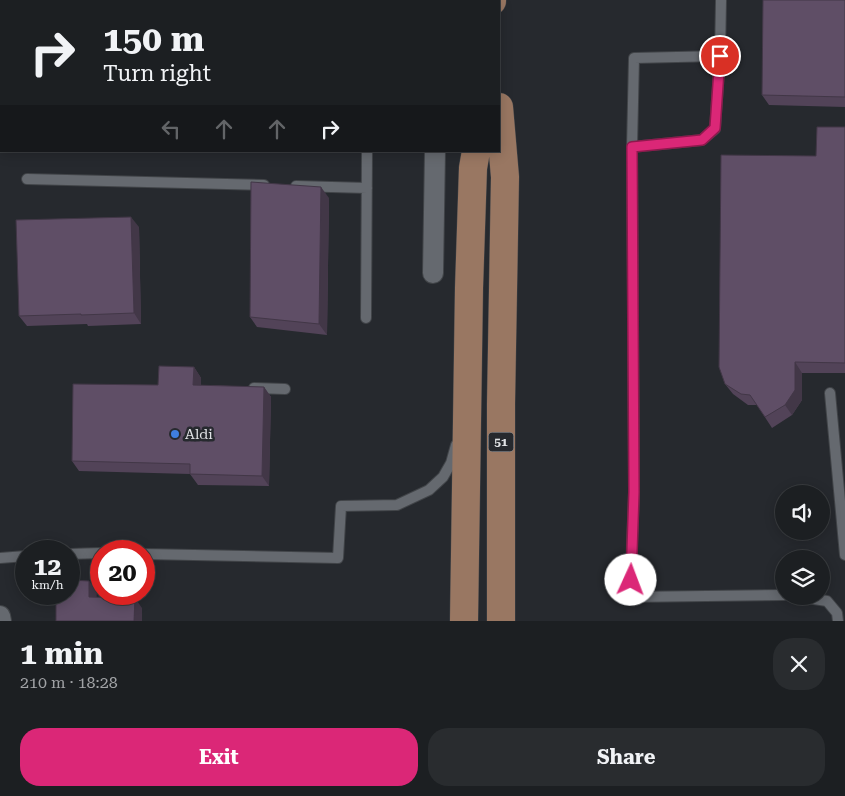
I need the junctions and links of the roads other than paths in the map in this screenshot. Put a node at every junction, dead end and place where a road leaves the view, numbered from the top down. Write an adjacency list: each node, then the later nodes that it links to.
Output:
1 (721, 0): 2 (lane)
2 (720, 56): 4 (lane); 4 (lane)
3 (500, 119): 25 (main road, 51)
4 (632, 147): 20 (lane)
5 (367, 152): 9 (lane)
6 (435, 152): 10 (street)
7 (476, 152): 15 (main road)
8 (27, 179): 9 (lane)
9 (367, 188): 11 (lane)
10 (432, 273)
11 (366, 318)
12 (242, 388): 13 (lane)
13 (285, 389)
14 (830, 392): 17 (lane)
15 (467, 414): 16 (lane); 22 (main road)
16 (155, 554)
17 (845, 555)
18 (15, 557): 19 (lane)
19 (0, 558)
20 (775, 595)
21 (830, 605): 26 (lane)
22 (460, 614)
23 (0, 616): 24 (street)
24 (1, 621)
25 (501, 621)
26 (838, 621)

